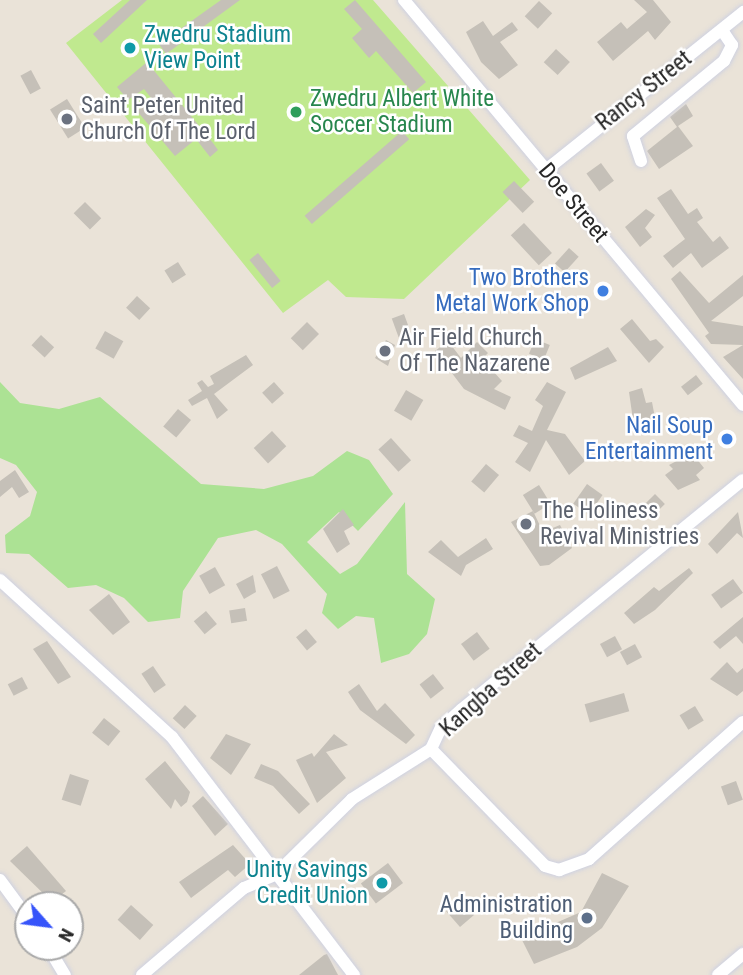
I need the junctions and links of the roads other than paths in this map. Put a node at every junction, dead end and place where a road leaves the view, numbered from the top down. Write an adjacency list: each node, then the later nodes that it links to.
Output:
1 (404, 0): 5 (street, Doe Street)
2 (743, 12): 3 (street, Rancy Street)
3 (722, 30): 4 (street); 5 (street, Rancy Street)
4 (641, 161)
5 (546, 170): 6 (street, Doe Street)
6 (743, 405)
7 (743, 480): 10 (street, Kangba Street)
8 (0, 580): 11 (street)
9 (743, 722): 10 (street)
10 (431, 749): 11 (street, Kangba Street)
11 (275, 875): 15 (street, Kangba Street); 16 (street)
12 (0, 880): 13 (street)
13 (14, 899)
14 (743, 954): 17 (street)
15 (142, 975)
16 (354, 975)
17 (718, 975)

